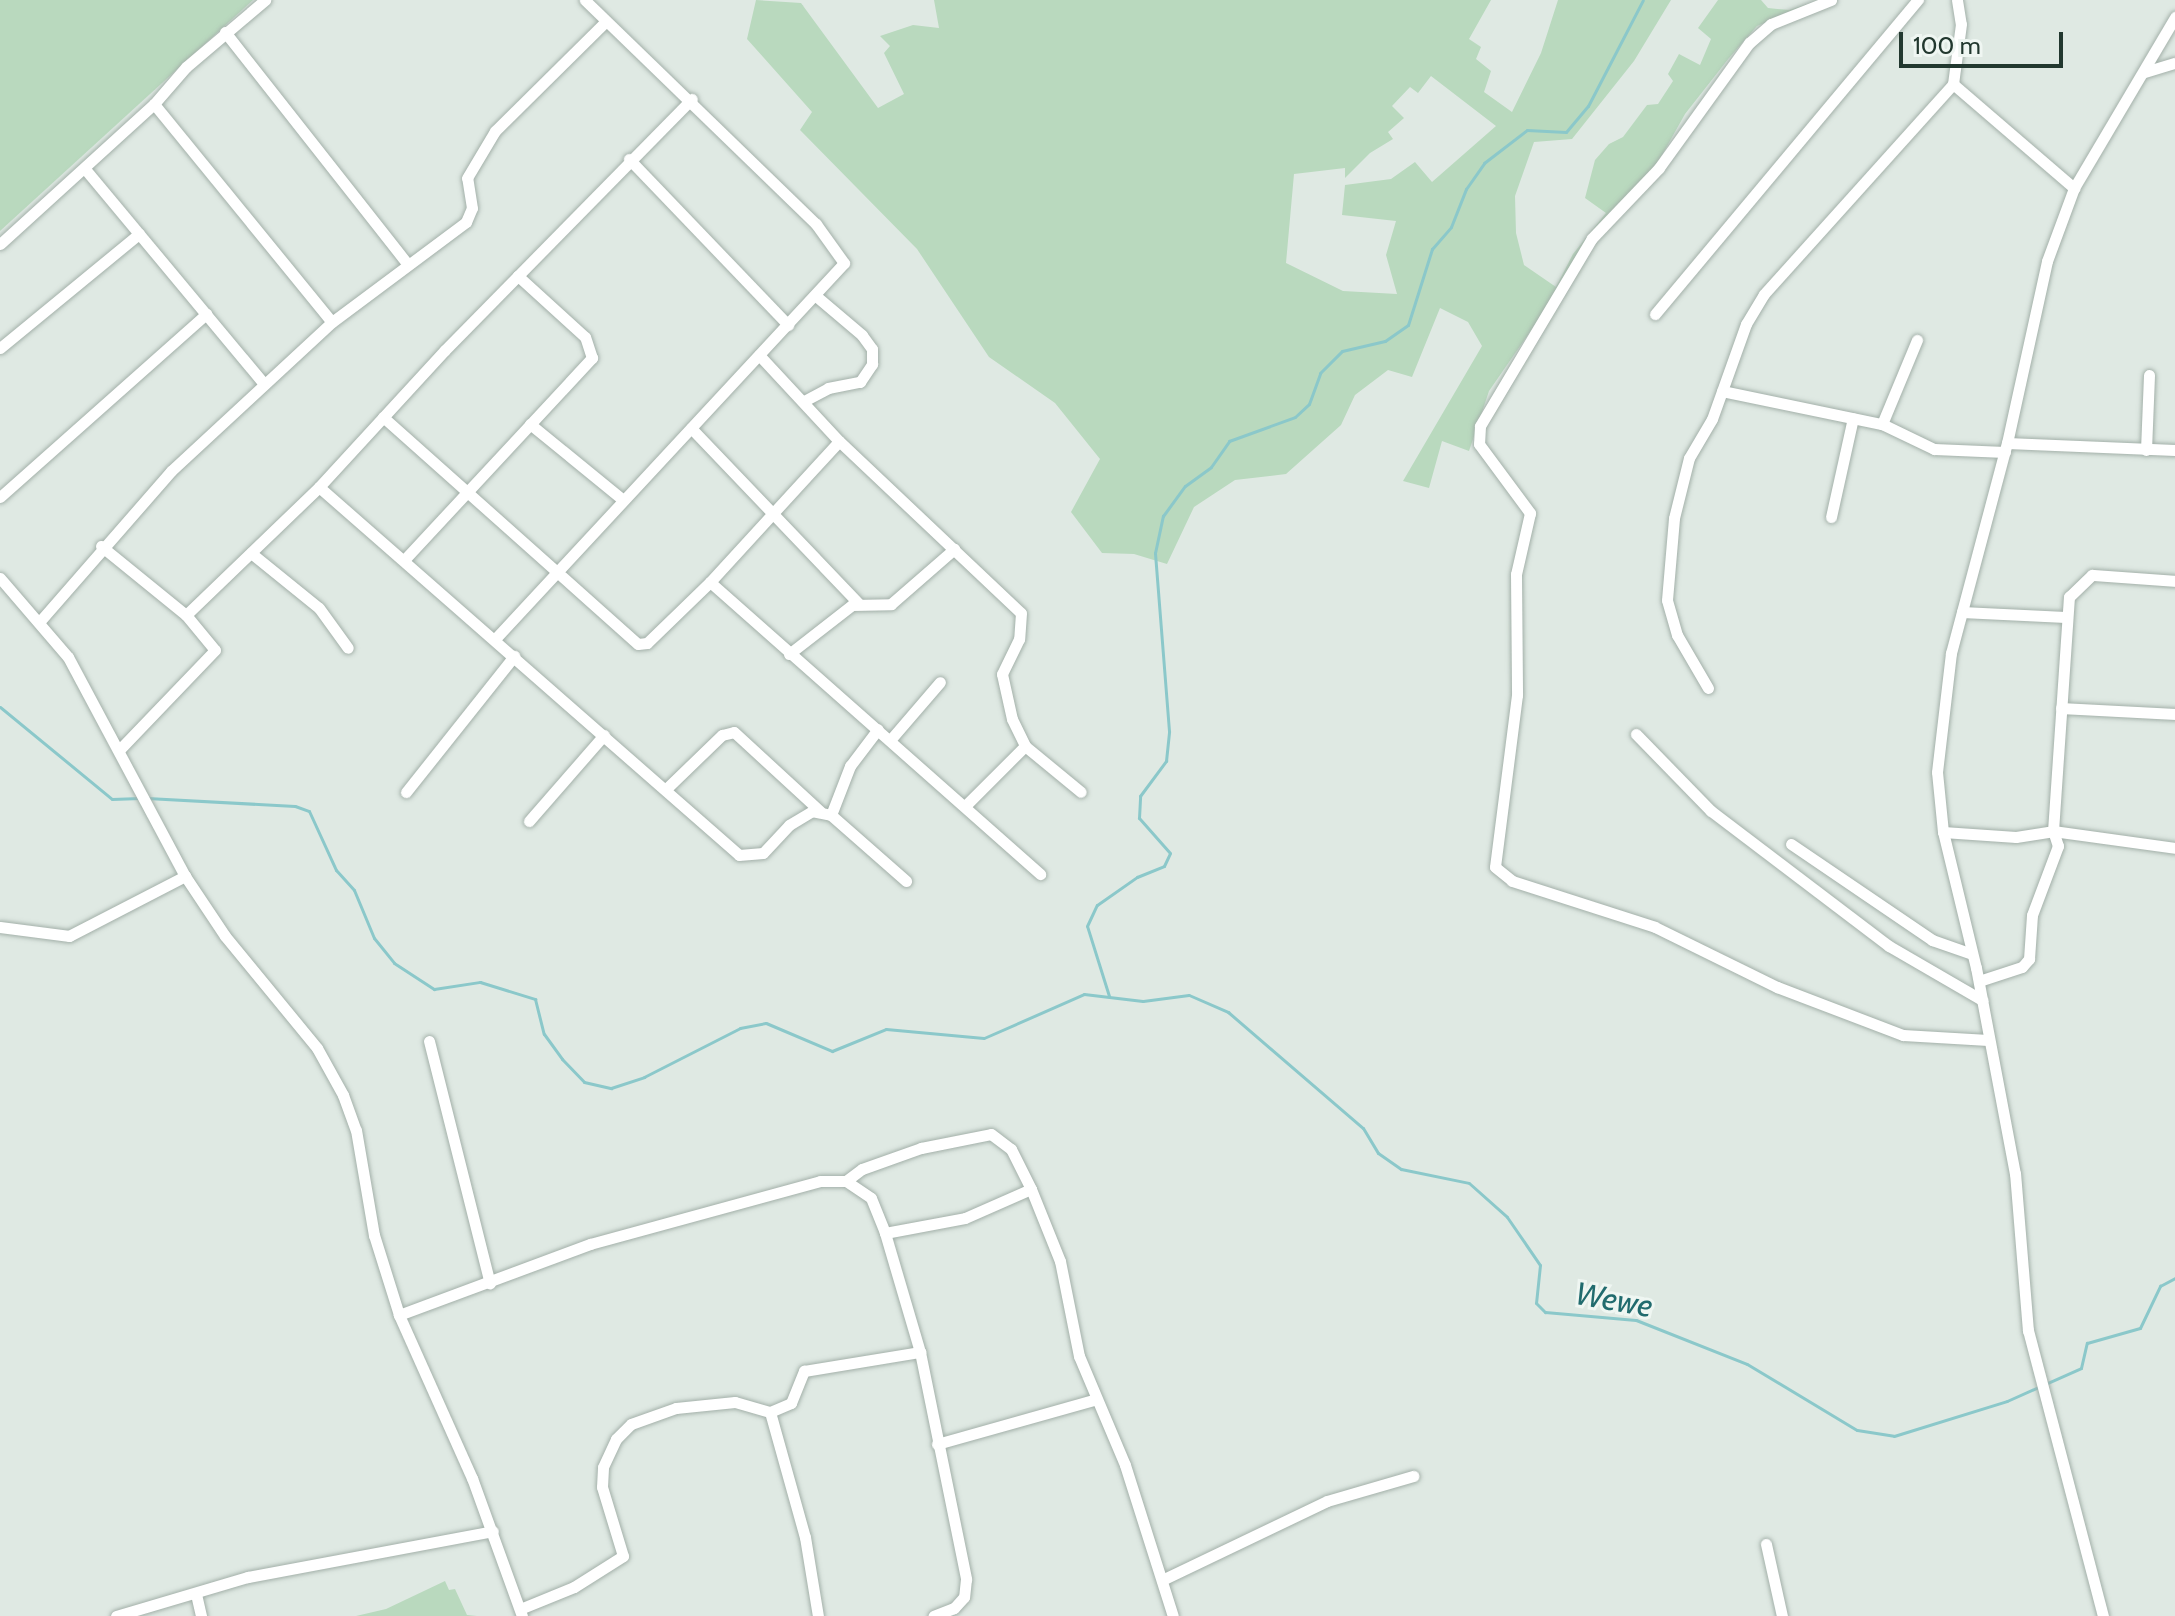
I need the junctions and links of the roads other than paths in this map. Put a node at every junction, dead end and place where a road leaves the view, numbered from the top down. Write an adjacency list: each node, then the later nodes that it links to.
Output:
1 (265, 0): 8 (street)
2 (585, 0): 7 (street)
3 (1831, 0): 92 (street)
4 (1918, 0): 23 (street)
5 (1957, 0): 11 (street)
6 (2175, 17): 10 (street)
7 (605, 22): 12 (street); 19 (street)
8 (225, 32): 13 (street); 19 (street)
9 (2175, 63): 10 (street)
10 (2145, 72): 16 (street)
11 (1953, 84): 16 (street); 31 (street)
12 (692, 99): 14 (street); 21 (street)
13 (154, 104): 15 (street); 24 (street)
14 (629, 159): 20 (street); 25 (street)
15 (85, 169): 17 (street); 18 (street)
16 (2074, 188): 39 (street)
17 (139, 234): 22 (street); 27 (street)
18 (0, 244)
19 (407, 263): 24 (street)
20 (518, 276): 33 (street); 35 (street)
21 (816, 296): 25 (street); 32 (street)
22 (206, 314): 30 (street); 44 (street)
23 (1655, 314)
24 (332, 322): 30 (street)
25 (788, 325): 28 (street)
26 (1917, 340): 36 (street)
27 (0, 348)
28 (759, 355): 32 (street); 37 (street)
29 (2149, 375): 40 (street)
30 (264, 384): 48 (street)
31 (1722, 391): 34 (street); 66 (street)
32 (804, 401): 38 (street)
33 (383, 417): 42 (street); 43 (street)
34 (1853, 418): 36 (street); 47 (street)
35 (530, 424): 43 (street); 45 (street)
36 (1882, 424): 39 (street)
37 (691, 428): 45 (street); 46 (street)
38 (839, 441): 46 (street); 49 (street)
39 (2006, 447): 40 (street); 57 (street)
40 (2146, 450): 41 (street)
41 (2175, 450)
42 (319, 487): 50 (street); 51 (street)
43 (467, 489): 51 (street); 52 (street)
44 (0, 497)
45 (622, 499): 52 (street)
46 (773, 514): 55 (street); 56 (street)
47 (1831, 517)
48 (101, 546): 58 (street); 60 (street)
49 (954, 549): 56 (street); 73 (street)
50 (251, 553): 58 (street); 62 (street)
51 (405, 559): 61 (street)
52 (558, 569): 55 (street); 61 (street)
53 (0, 578): 60 (street)
54 (2175, 581): 59 (street)
55 (710, 582): 63 (street)
56 (859, 604): 63 (street)
57 (1962, 612): 59 (street); 82 (street)
58 (186, 615): 74 (street)
59 (2065, 617): 67 (street)
60 (41, 620): 74 (street)
61 (495, 639): 64 (street)
62 (348, 648)
63 (789, 654): 69 (street)
64 (514, 656): 71 (street); 76 (street)
65 (940, 682): 72 (street)
66 (1708, 688)
67 (2061, 708): 68 (street); 81 (street)
68 (2175, 714)
69 (878, 729): 72 (street); 79 (street)
70 (1636, 734): 91 (street)
71 (604, 735): 75 (street); 80 (street)
72 (891, 739): 78 (street)
73 (1025, 746): 77 (street); 78 (street)
74 (120, 749): 86 (street)
75 (666, 789): 79 (street); 79 (street)
76 (406, 792)
77 (1081, 792)
78 (965, 806): 85 (street)
79 (827, 814): 87 (street)
80 (529, 821)
81 (2053, 831): 82 (street); 84 (street); 90 (street)
82 (1943, 832): 89 (street)
83 (1791, 844): 89 (street)
84 (2175, 848)
85 (1040, 874)
86 (185, 876): 88 (street); 98 (street)
87 (906, 881)
88 (0, 927)
89 (1972, 954): 90 (street)
90 (1979, 981): 91 (street)
91 (1982, 1000): 92 (street)
92 (1988, 1040): 115 (street)
93 (429, 1041): 97 (street)
94 (846, 1181): 95 (street); 96 (street); 97 (street)
95 (1031, 1189): 96 (street); 100 (street)
96 (885, 1233): 99 (street)
97 (490, 1283): 98 (street)
98 (399, 1315): 104 (street)
99 (920, 1352): 101 (street); 102 (street)
100 (1094, 1400): 102 (street); 106 (street)
101 (770, 1412): 108 (street); 111 (street)
102 (937, 1444): 112 (street)
103 (1413, 1476): 106 (street)
104 (493, 1531): 107 (street); 108 (street)
105 (1766, 1544): 114 (street)
106 (1162, 1580): 113 (street)
107 (196, 1594): 109 (street); 110 (street)
108 (521, 1612)
109 (116, 1616)
110 (201, 1616)
111 (818, 1616)
112 (933, 1616)
113 (1173, 1616)
114 (1782, 1616)
115 (2103, 1616)

